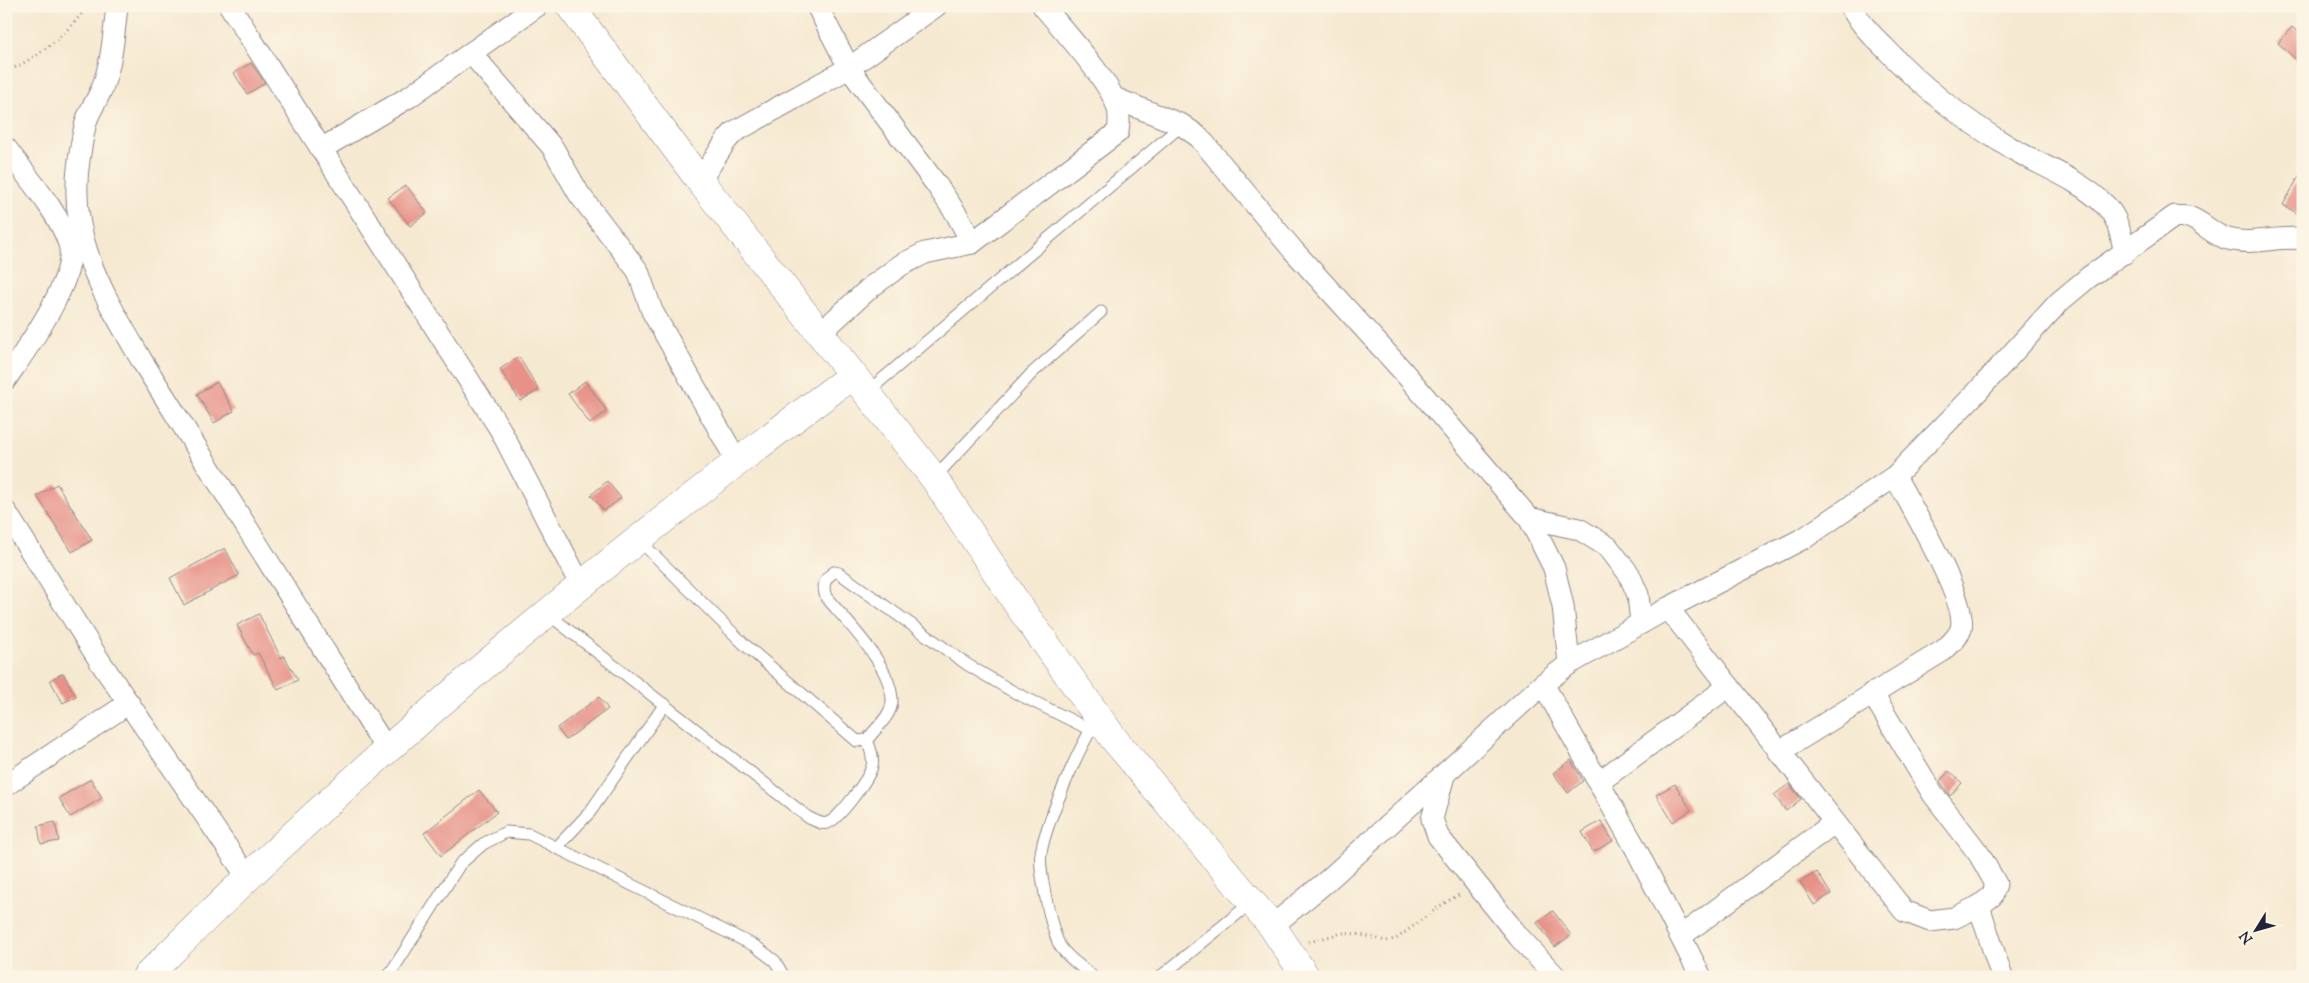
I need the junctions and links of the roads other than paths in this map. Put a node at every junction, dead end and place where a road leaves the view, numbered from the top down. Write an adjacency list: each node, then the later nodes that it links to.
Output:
1 (117, 6): 43 (street)
2 (230, 6): 16 (street)
3 (537, 6): 9 (street)
4 (570, 6): 17 (street)
5 (818, 6): 10 (street)
6 (936, 6): 10 (street)
7 (1043, 6): 11 (street)
8 (1850, 6): 20 (street)
9 (471, 53): 16 (street); 25 (street)
10 (849, 68): 17 (street); 19 (street)
11 (1114, 98): 12 (street); 14 (street)
12 (1161, 116): 13 (street); 14 (street)
13 (1182, 124): 24 (lane); 29 (street)
14 (1118, 132): 19 (street)
15 (6, 148): 23 (street)
16 (321, 148): 31 (street)
17 (700, 180): 22 (street)
18 (2303, 239): 20 (street)
19 (972, 243): 22 (street)
20 (2125, 253): 26 (street)
21 (1101, 312): 27 (lane)
22 (820, 333): 24 (street)
23 (6, 379)
24 (859, 384): 25 (street); 27 (street)
25 (738, 463): 30 (street)
26 (1895, 476): 32 (street); 38 (street)
27 (934, 478): 41 (street)
28 (6, 512): 39 (street)
29 (1529, 518): 34 (street); 35 (street)
30 (638, 539): 31 (street); 42 (lane)
31 (581, 586): 33 (street)
32 (1668, 608): 34 (street); 37 (street)
33 (548, 614): 40 (lane); 43 (street)
34 (1641, 624): 35 (street)
35 (1569, 664): 36 (street)
36 (1543, 684): 45 (street); 46 (street)
37 (1728, 686): 44 (street); 46 (street)
38 (1872, 693): 44 (street); 52 (street)
39 (129, 704): 47 (street); 50 (street)
40 (665, 704): 42 (lane); 49 (lane)
41 (1095, 724): 42 (lane); 51 (street); 58 (lane)
42 (867, 740)
43 (387, 750): 50 (street)
44 (1780, 752): 48 (street)
45 (1444, 776): 53 (street); 61 (street)
46 (1599, 782): 54 (street)
47 (6, 785)
48 (1834, 823): 52 (street); 54 (street)
49 (556, 848): 56 (lane); 57 (lane)
50 (248, 878): 55 (street)
51 (1252, 902): 53 (street); 59 (lane)
52 (1979, 906): 63 (street)
53 (1272, 926): 60 (street)
54 (1682, 936): 62 (street)
55 (146, 977)
56 (388, 977)
57 (784, 977)
58 (1093, 977)
59 (1160, 977)
60 (1306, 977)
61 (1556, 977)
62 (1701, 977)
63 (2002, 977)

